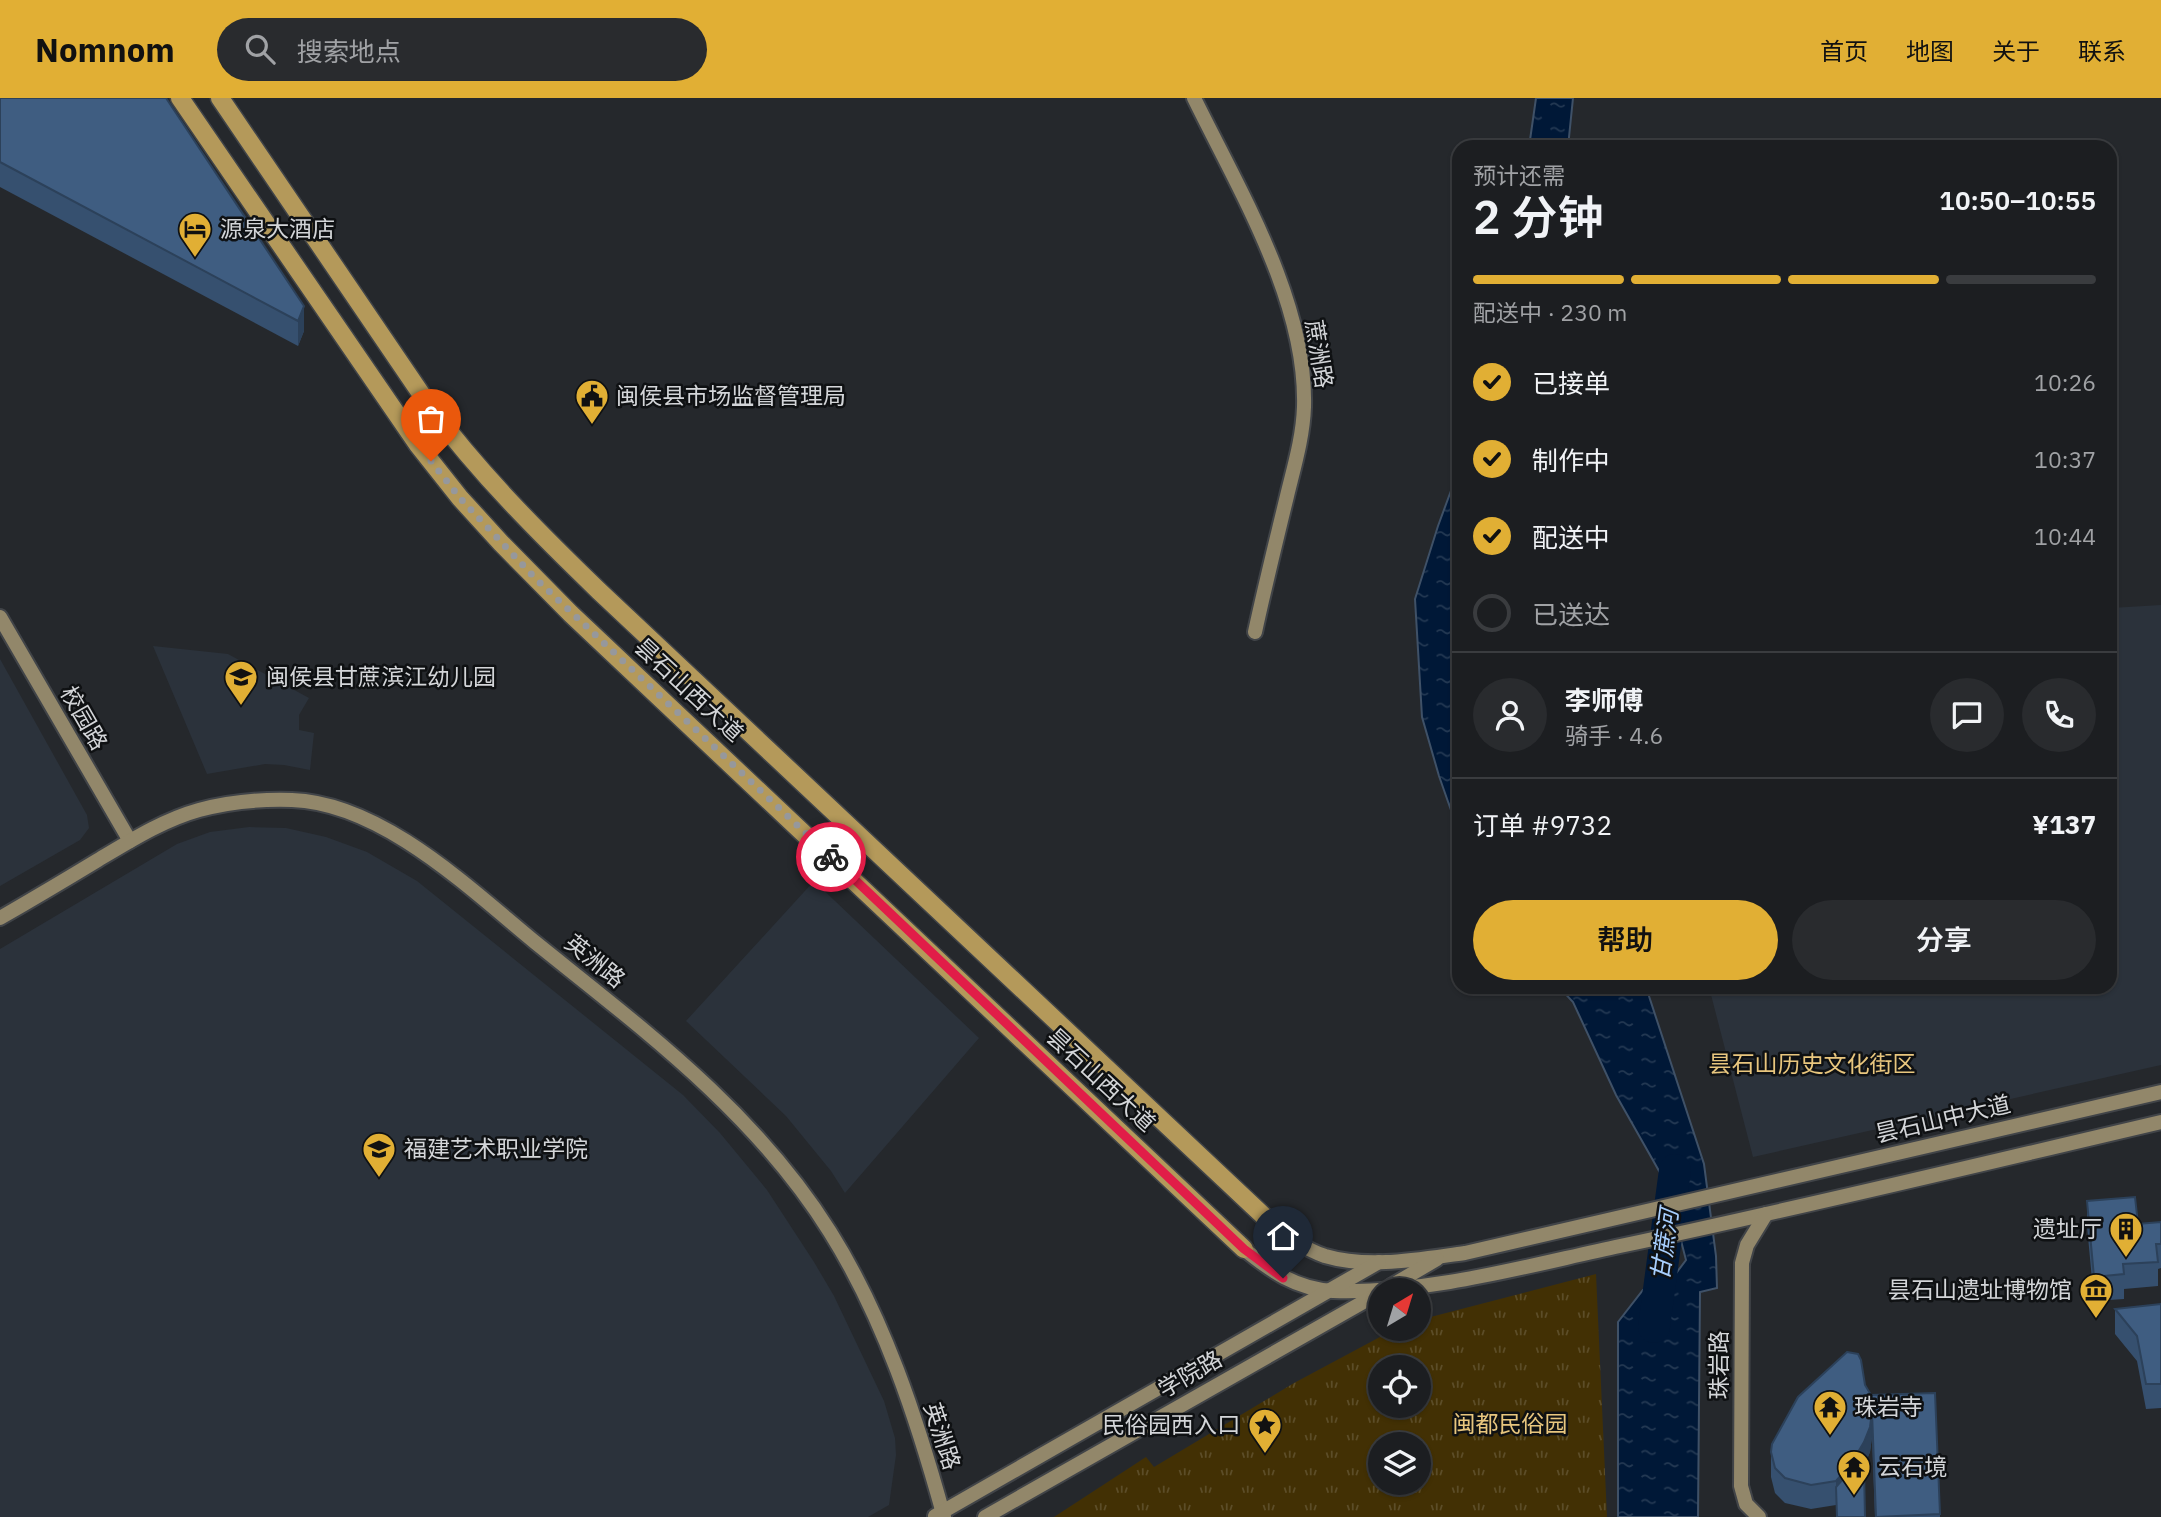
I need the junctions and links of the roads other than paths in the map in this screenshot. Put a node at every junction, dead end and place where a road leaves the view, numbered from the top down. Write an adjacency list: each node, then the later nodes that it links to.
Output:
1 (180, 98): 12 (main road, 昙石山西大道)
2 (220, 98): 11 (main road, 昙石山西大道)
3 (1194, 98): 5 (main road, 蔗洲路)
4 (0, 617): 6 (main road, 校园路)
5 (1255, 632)
6 (130, 841): 7 (main road, 英洲路); 20 (main road, 英洲路)
7 (0, 918)
8 (2161, 1092): 13 (main road, 昙石山中大道)
9 (2161, 1122): 10 (main road)
10 (1760, 1215): 16 (main road); 22 (main road, 珠岩路)
11 (1270, 1222): 14 (main road)
12 (1244, 1249): 18 (main road)
13 (1442, 1256): 14 (main road); 15 (main road, 学院路)
14 (1380, 1261): 18 (main road)
15 (1404, 1278)
16 (1432, 1284)
17 (1368, 1290): 18 (main road)
18 (1331, 1291): 20 (main road)
19 (1368, 1299): 21 (main road, 学院路)
20 (940, 1515)
21 (985, 1517)
22 (1759, 1517)

